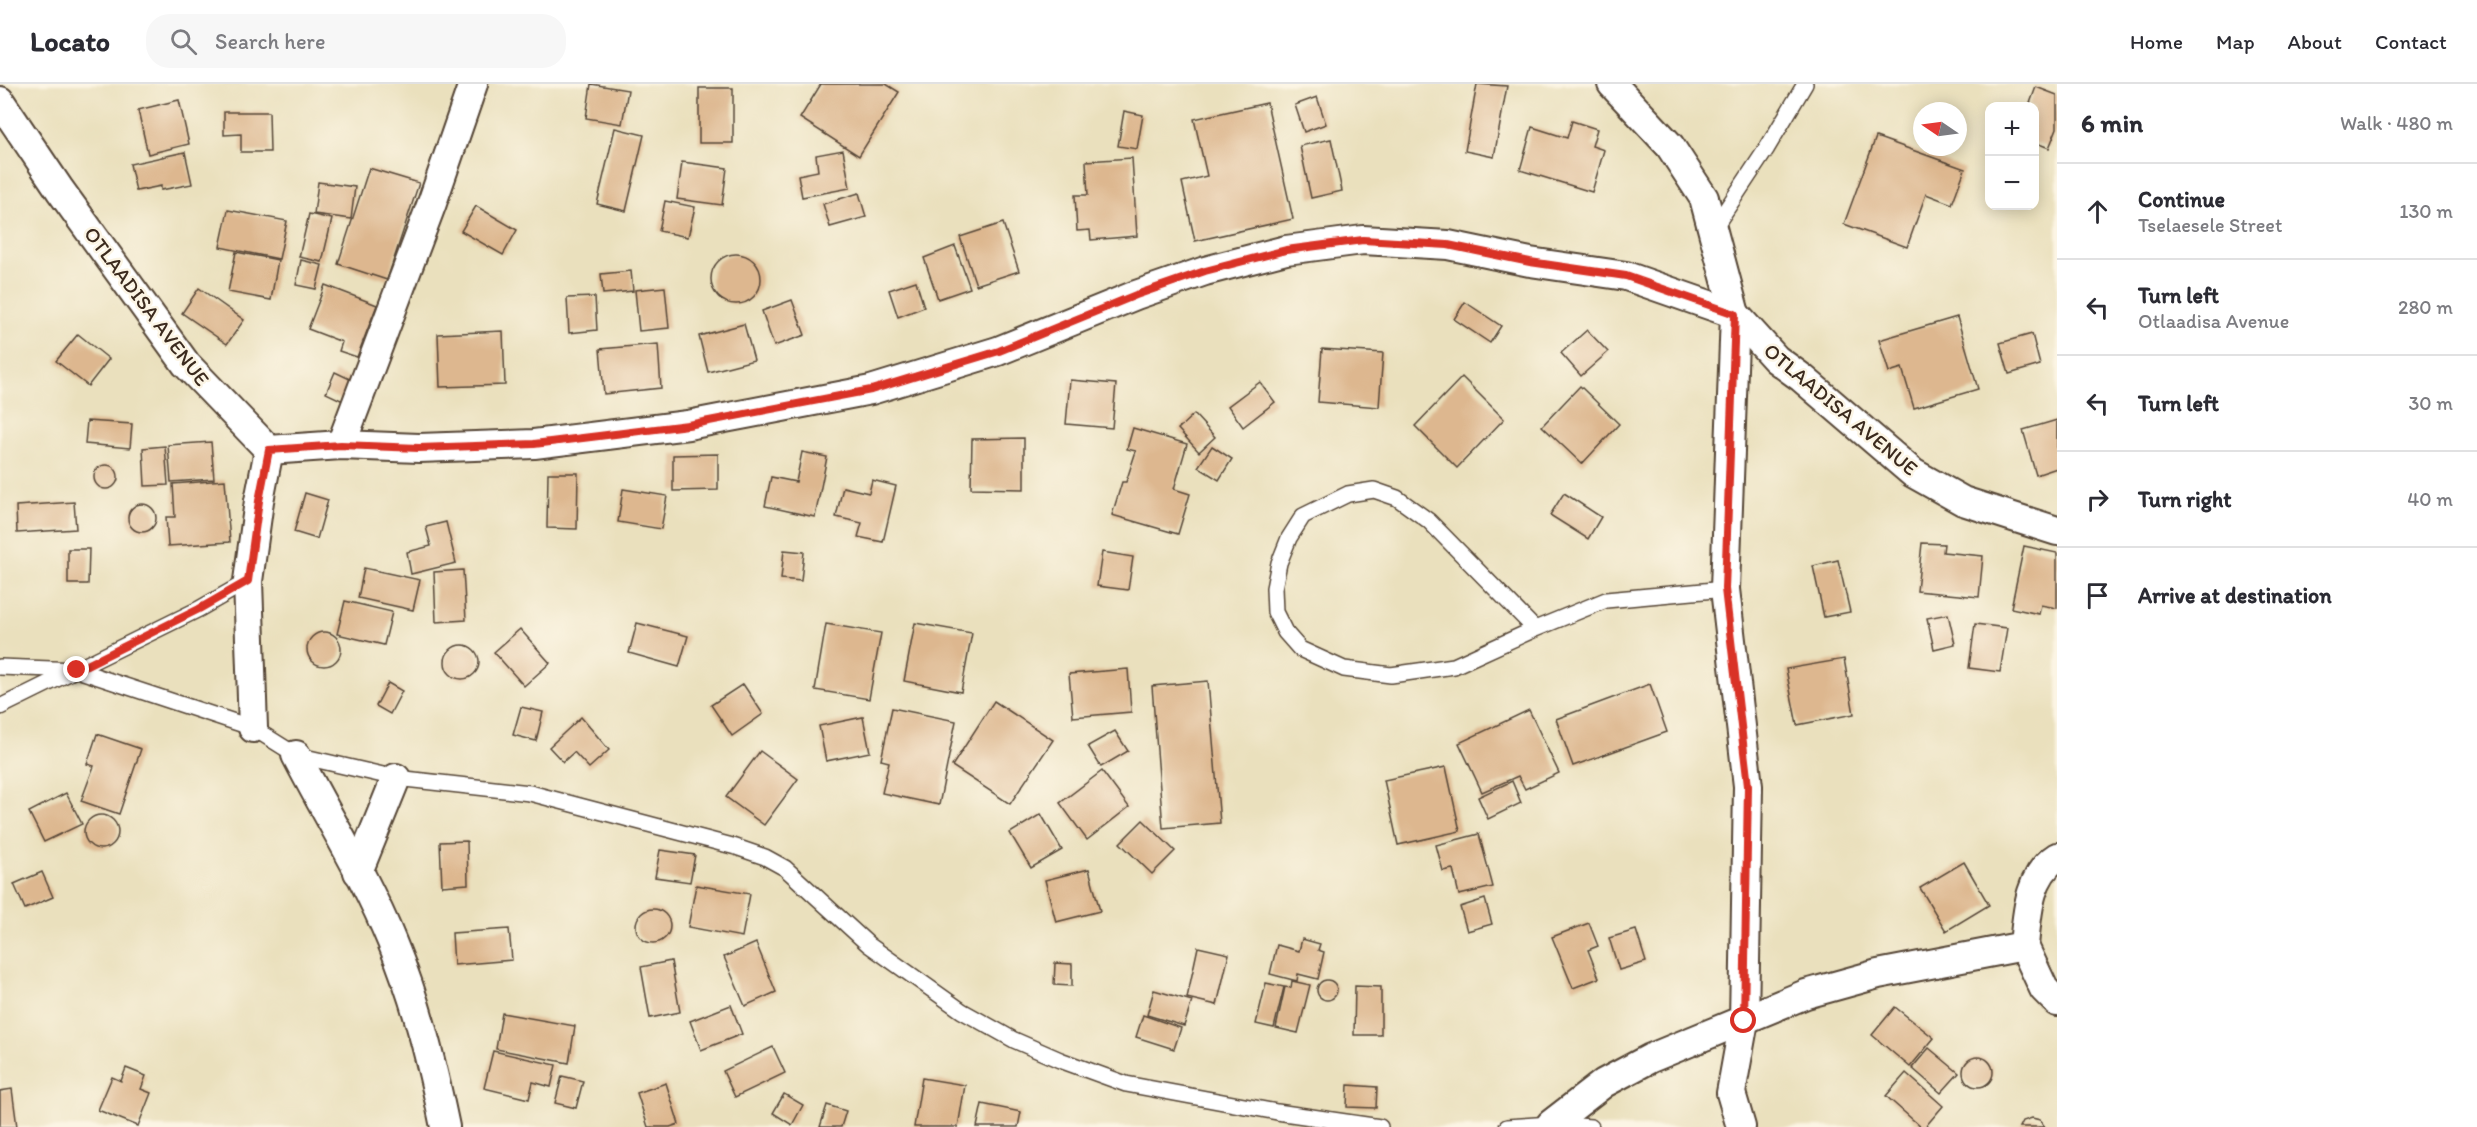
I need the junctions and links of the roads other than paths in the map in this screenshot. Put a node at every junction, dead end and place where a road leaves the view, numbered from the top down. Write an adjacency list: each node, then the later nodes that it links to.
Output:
1 (473, 84): 7 (street)
2 (1612, 84): 5 (street)
3 (1805, 84): 5 (lane)
4 (0, 101): 8 (street, OTLAADISA AVENUE)
5 (1714, 228): 6 (street)
6 (1735, 314): 7 (street, OTLAADISA AVENUE); 9 (street, OTLAADISA AVENUE); 11 (street)
7 (341, 445): 8 (street, OTLAADISA AVENUE)
8 (269, 450): 10 (street)
9 (2057, 531)
10 (248, 581): 14 (lane); 16 (street)
11 (1725, 589): 12 (lane); 23 (street)
12 (1535, 629): 12 (lane)
13 (0, 667): 14 (lane)
14 (77, 670): 15 (lane); 16 (lane)
15 (0, 707)
16 (253, 728): 17 (lane)
17 (296, 755): 18 (lane); 20 (street)
18 (396, 778): 20 (street); 26 (lane)
19 (2057, 857): 21 (street)
20 (358, 872): 25 (street)
21 (2024, 946): 22 (street); 23 (street)
22 (2057, 1002)
23 (1744, 1021): 24 (street); 29 (street)
24 (1551, 1124): 27 (lane); 28 (lane)
25 (445, 1127)
26 (1380, 1127)
27 (1507, 1127)
28 (1591, 1127)
29 (1741, 1127)

